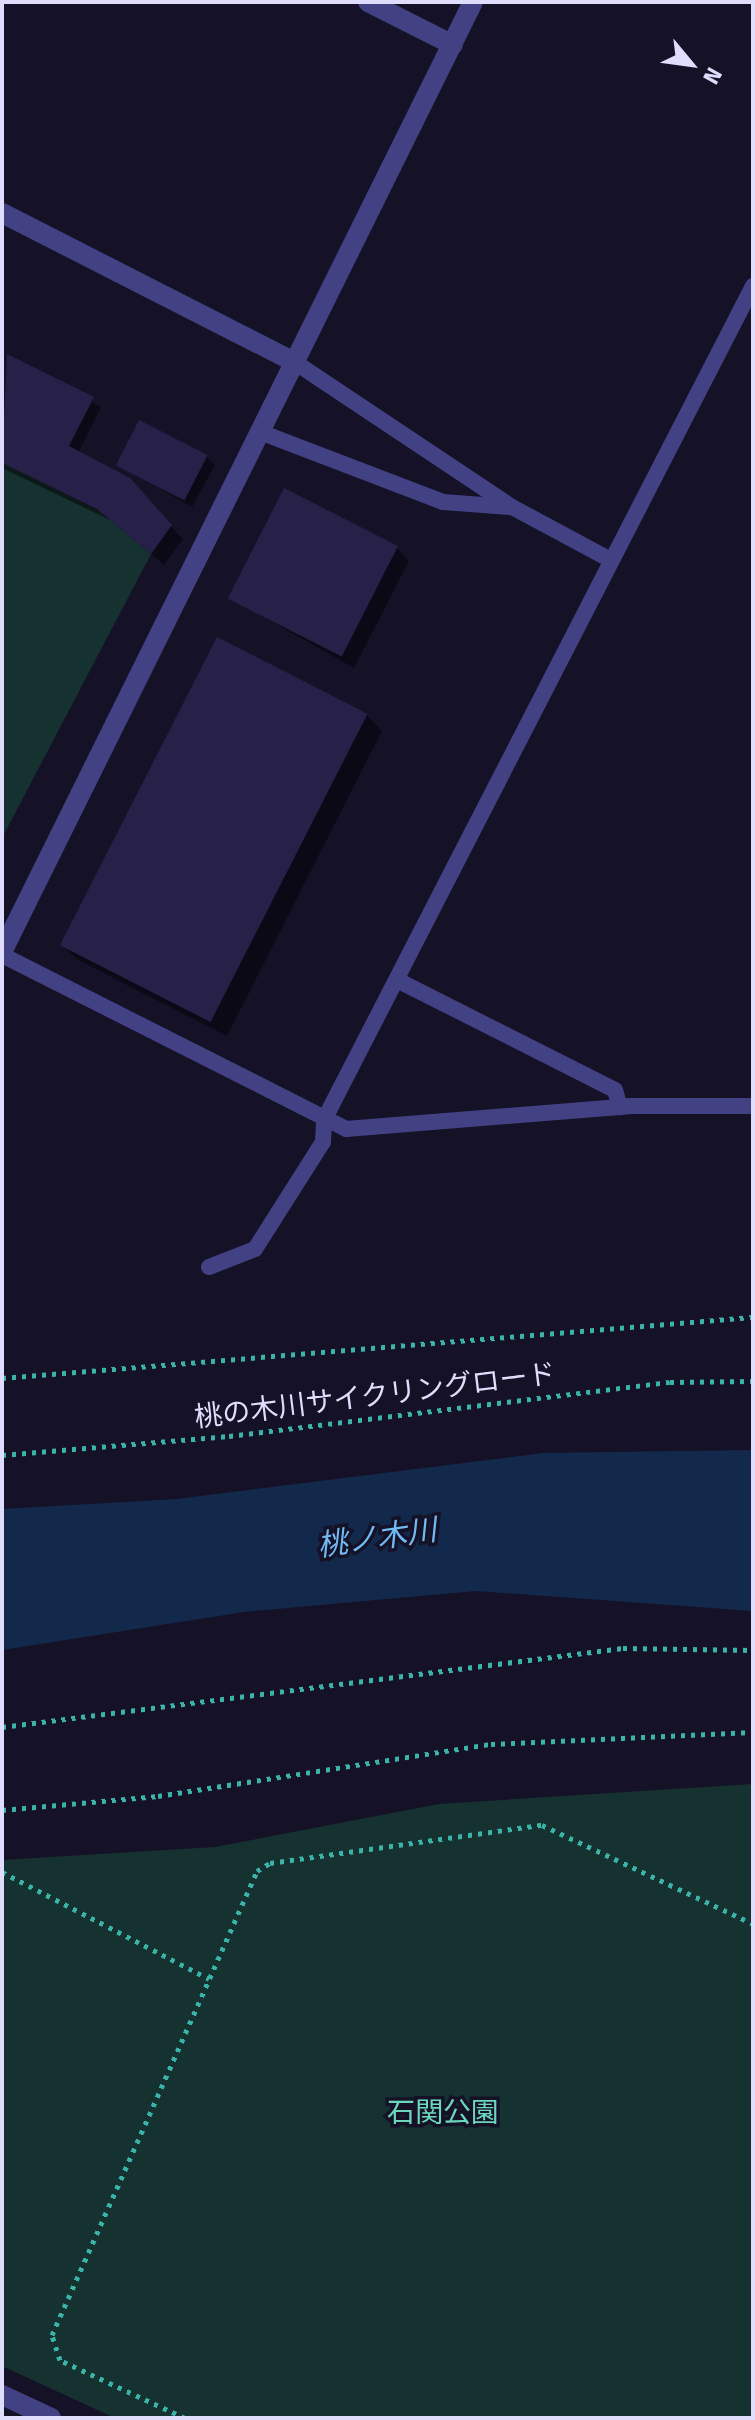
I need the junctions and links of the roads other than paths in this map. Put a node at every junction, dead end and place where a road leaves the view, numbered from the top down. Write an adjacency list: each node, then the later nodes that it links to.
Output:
1 (368, 2): 3 (street)
2 (473, 2): 3 (street)
3 (453, 45): 6 (street)
4 (2, 213): 6 (street)
5 (753, 286): 9 (lane)
6 (296, 363): 7 (street); 8 (lane)
7 (260, 432): 8 (lane); 10 (street)
8 (512, 507): 9 (lane)
9 (611, 560): 11 (lane)
10 (2, 954): 14 (lane)
11 (397, 980): 13 (lane); 14 (lane)
12 (753, 1106): 13 (lane)
13 (620, 1107): 14 (lane)
14 (324, 1120): 15 (lane)
15 (209, 1267)
16 (2, 2395): 17 (street)
17 (51, 2418)

